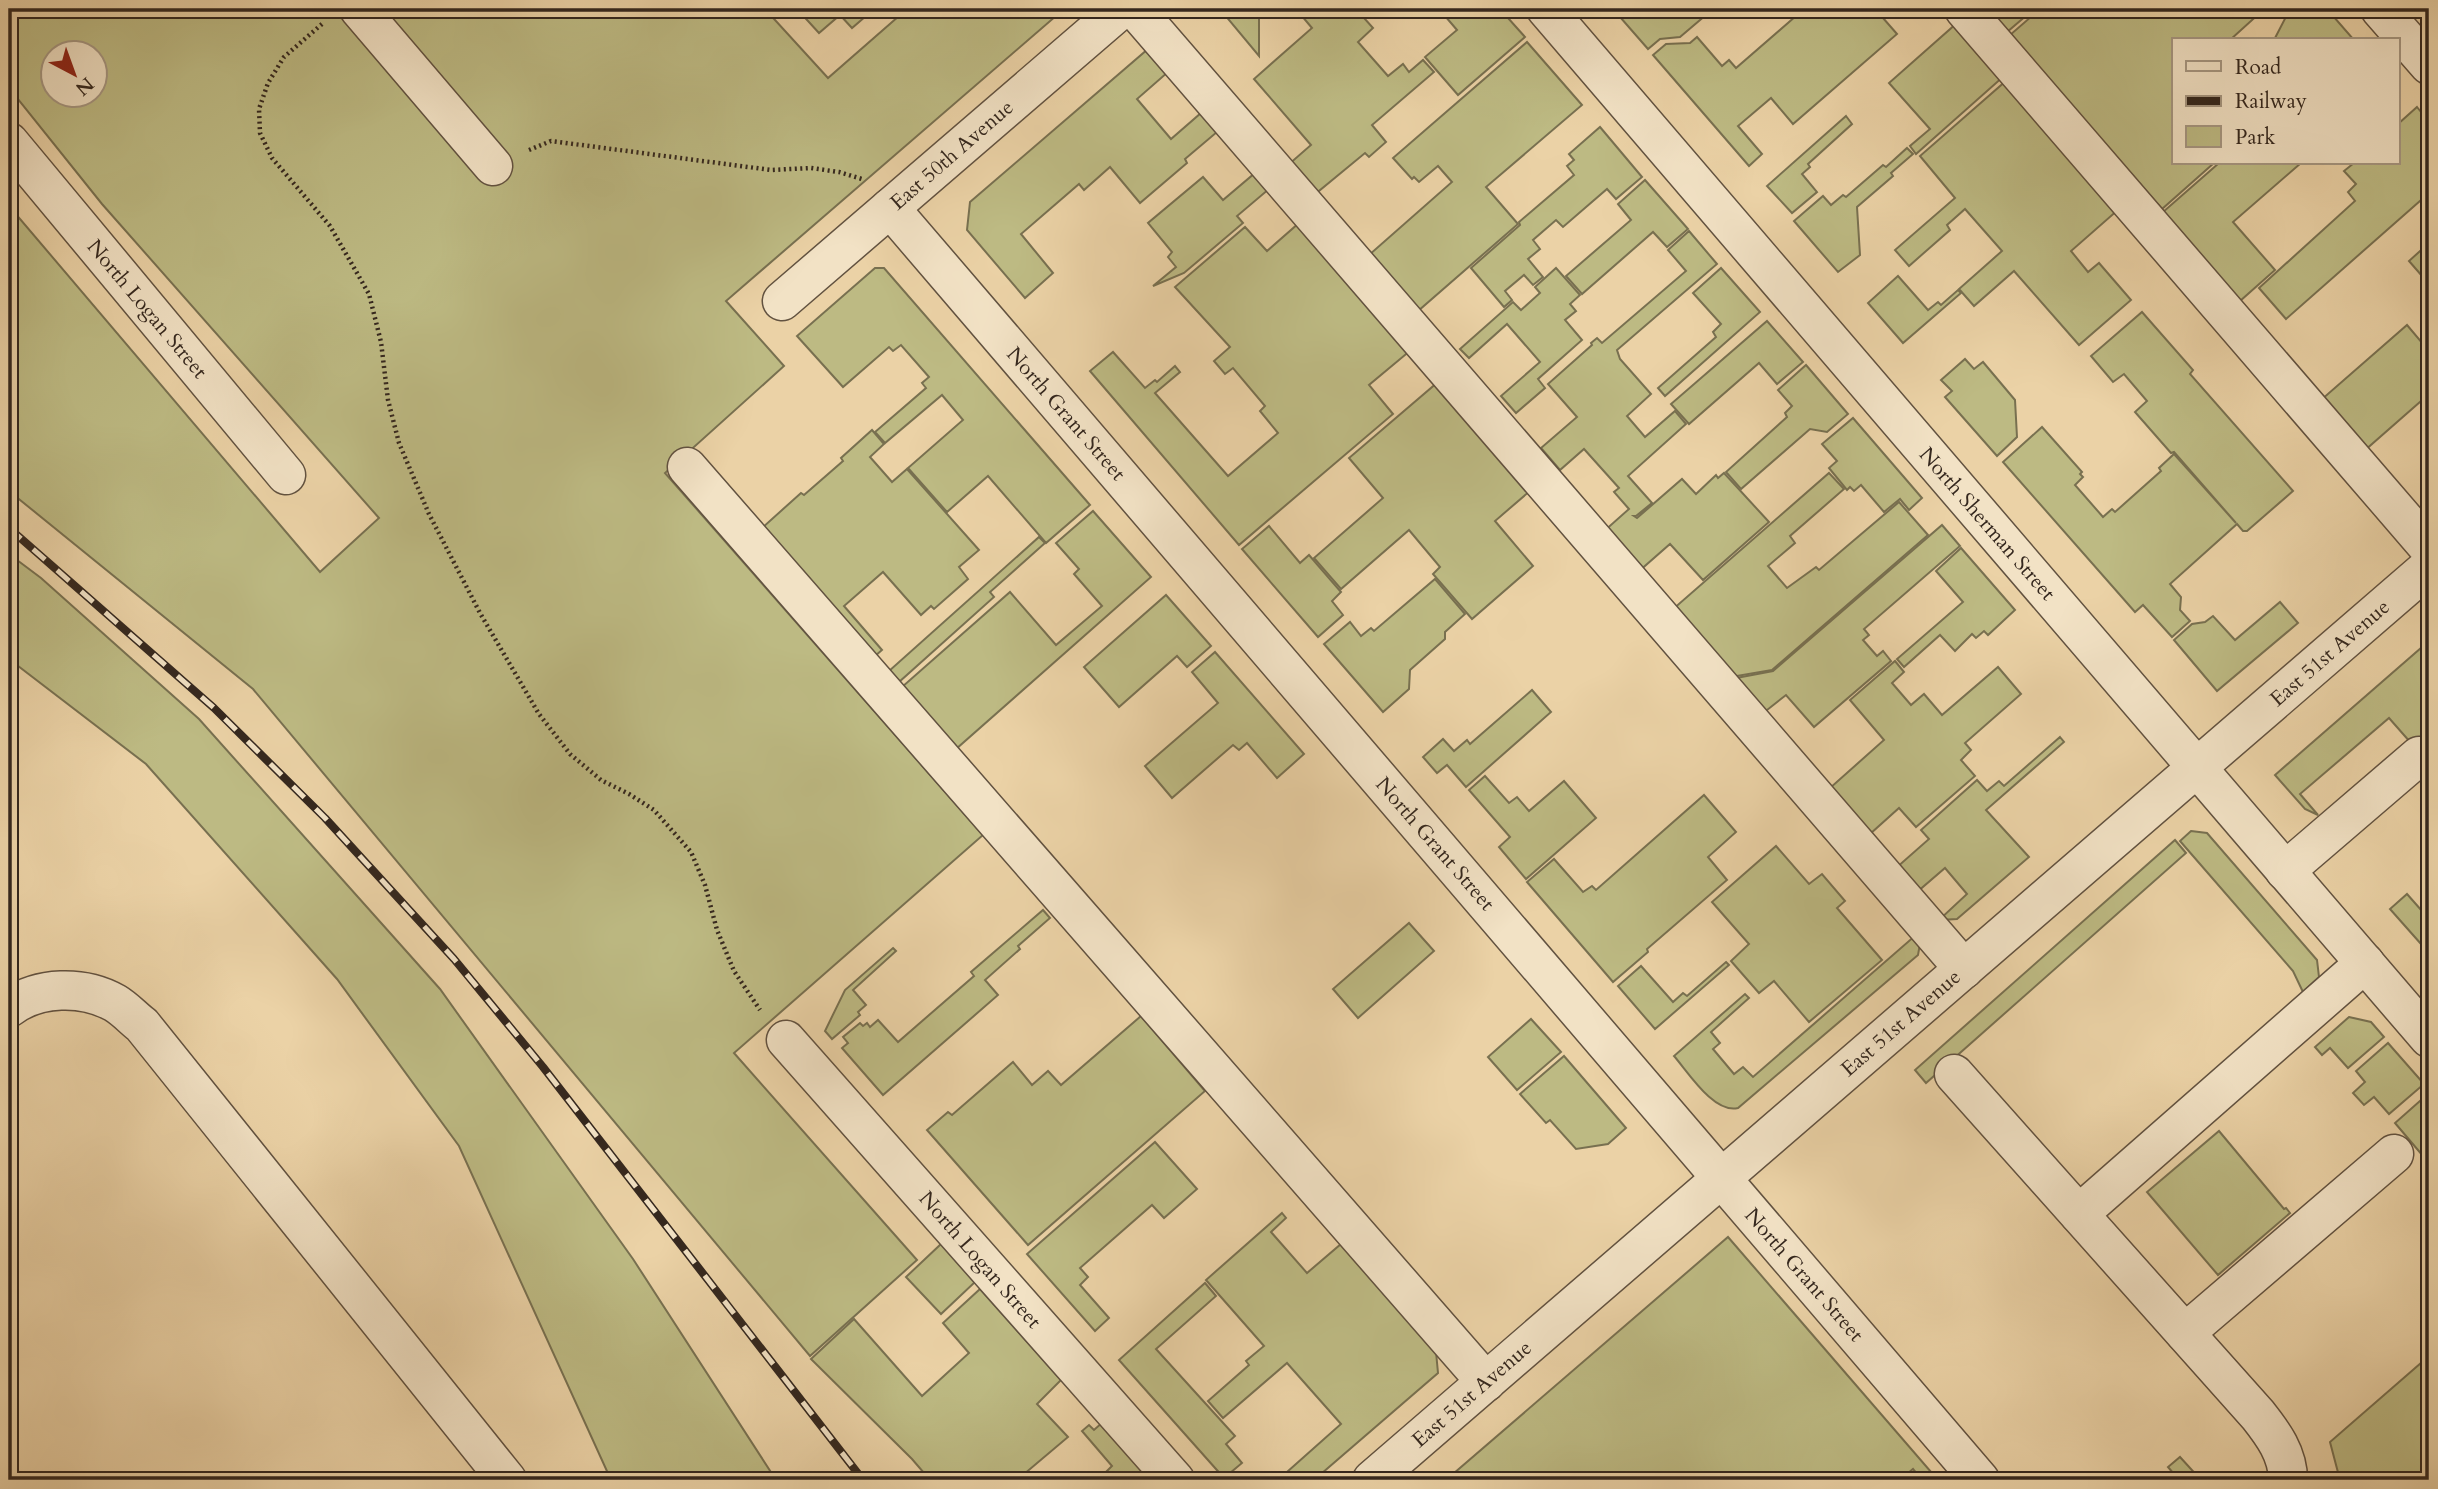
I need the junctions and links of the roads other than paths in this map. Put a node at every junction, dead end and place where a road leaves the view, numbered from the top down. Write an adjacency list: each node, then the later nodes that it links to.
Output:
1 (1121, 9): 10 (street, East 50th Avenue)
2 (1135, 9): 20 (street)
3 (1546, 9): 17 (street, North Sherman Street)
4 (1964, 9): 14 (street)
5 (2380, 9): 7 (street)
6 (345, 13): 9 (street)
7 (2429, 65)
8 (9, 142): 13 (street, North Logan Street)
9 (493, 166)
10 (890, 208): 11 (street, East 50th Avenue); 26 (street, North Grant Street)
11 (782, 301)
12 (687, 467): 29 (street)
13 (286, 475)
14 (2429, 548)
15 (2429, 567): 17 (street, East 51st Avenue)
16 (2419, 756): 18 (street)
17 (2196, 768): 18 (street, North Sherman Street); 20 (street, East 51st Avenue)
18 (2285, 871): 19 (street, North Sherman Street)
19 (2365, 963): 22 (street, North Sherman Street); 27 (street)
20 (1964, 969): 26 (street, East 51st Avenue)
21 (9, 1008): 30 (street)
22 (2429, 1038)
23 (786, 1040): 31 (street, North Logan Street)
24 (1954, 1074): 27 (street)
25 (2394, 1154): 28 (street)
26 (1721, 1178): 29 (street, East 51st Avenue); 33 (street, North Grant Street)
27 (2079, 1214): 28 (street)
28 (2185, 1333): 34 (street)
29 (1486, 1382): 32 (street, East 51st Avenue)
30 (507, 1480)
31 (1175, 1480)
32 (1372, 1480)
33 (1980, 1480)
34 (2288, 1480)

